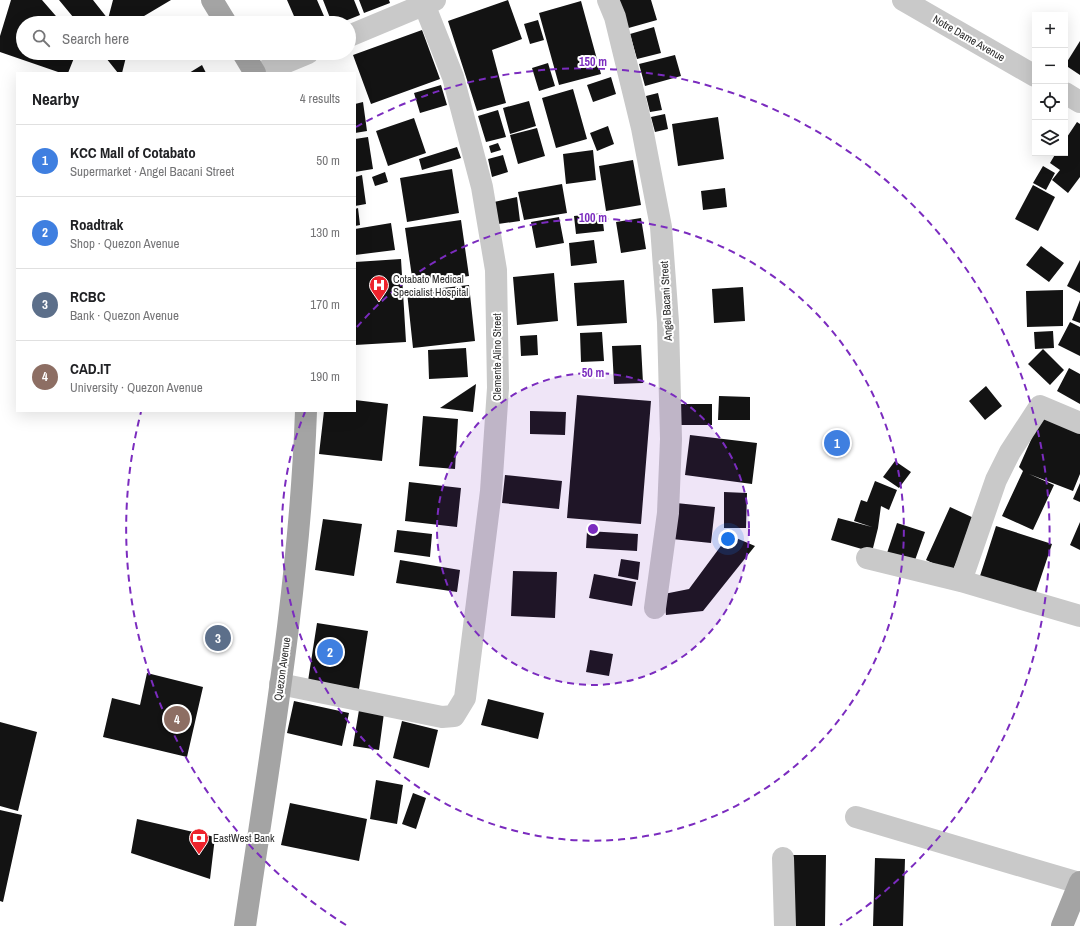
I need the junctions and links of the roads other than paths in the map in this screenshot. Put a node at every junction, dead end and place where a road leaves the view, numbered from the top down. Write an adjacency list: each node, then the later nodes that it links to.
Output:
1 (212, 0): 5 (main road)
2 (608, 0): 18 (street, Angel Bacani Street)
3 (903, 0): 11 (street, Notre Dame Avenue)
4 (429, 2): 6 (street); 20 (street, Clemente Alino Street)
5 (222, 16)
6 (356, 33)
7 (248, 60): 9 (main road)
8 (291, 60): 10 (street)
9 (254, 72)
10 (262, 72)
11 (1032, 75)
12 (1068, 95): 13 (street)
13 (1080, 102)
14 (306, 412): 20 (main road, Quezon Avenue)
15 (1080, 423): 17 (street)
16 (867, 558): 17 (street)
17 (960, 580): 19 (street)
18 (655, 608)
19 (1080, 616)
20 (280, 684): 24 (main road, Quezon Avenue)
21 (856, 817): 23 (street)
22 (783, 858): 25 (street)
23 (1080, 883): 26 (main road)
24 (245, 926)
25 (786, 926)
26 (1062, 926)

